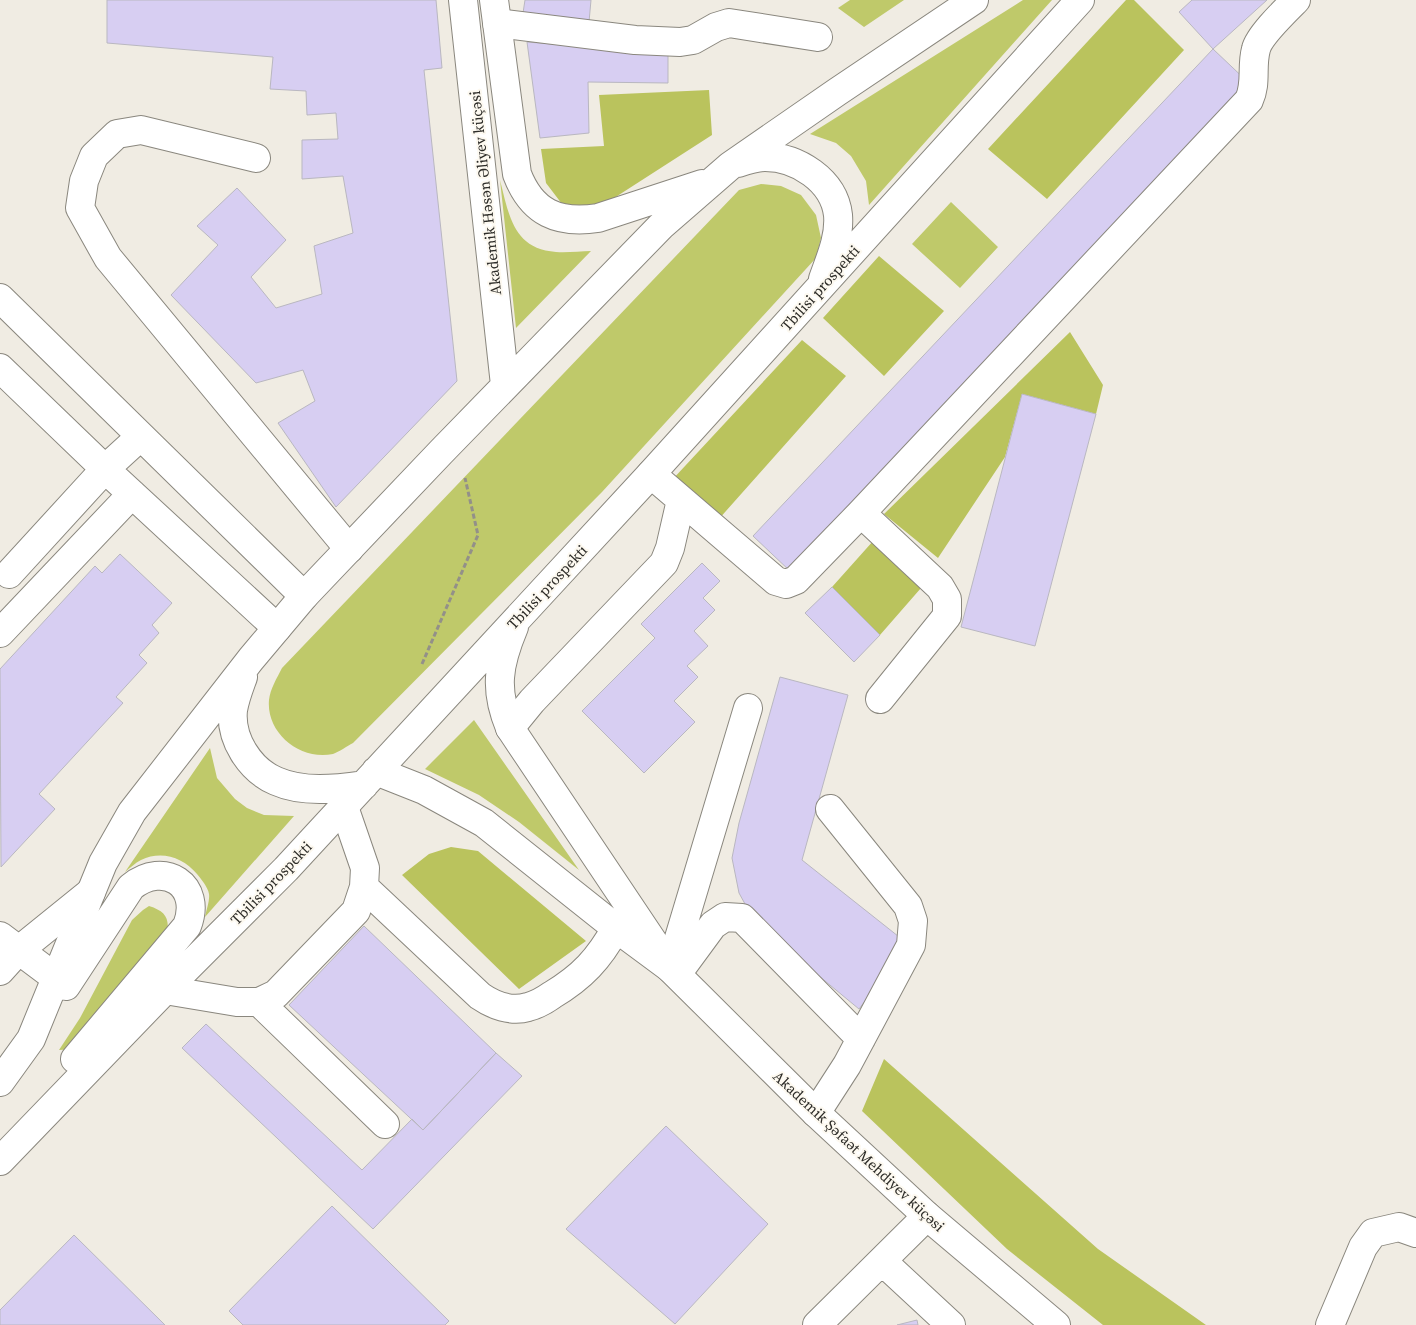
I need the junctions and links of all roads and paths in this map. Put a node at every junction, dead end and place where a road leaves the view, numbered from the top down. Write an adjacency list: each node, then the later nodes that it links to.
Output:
1 (463, 0): 12 (main road, Akademik Həsən Əliyev küçəsi)
2 (974, 0): 8 (main road)
3 (1080, 0): 9 (main road, Tbilisi prospekti)
4 (1296, 0): 19 (main road)
5 (496, 12): 6 (main road); 8 (main road, Akademik Həsən Əliyev küçəsi)
6 (818, 37)
7 (256, 158): 20 (main road)
8 (720, 174): 9 (main road, Akademik Həsən Əliyev küçəsi); 12 (main road)
9 (817, 292): 15 (main road, Tbilisi prospekti)
10 (0, 298): 13 (main road)
11 (0, 368): 14 (main road)
12 (505, 385): 20 (main road)
13 (140, 437): 14 (main road); 22 (main road)
14 (105, 469): 17 (main road); 21 (main road)
15 (651, 474): 18 (main road); 23 (main road, Tbilisi prospekti)
16 (466, 478): 27 (path)
17 (132, 494): 24 (main road); 25 (main road)
18 (681, 500): 19 (main road); 30 (main road)
19 (861, 513): 28 (main road)
20 (348, 549): 22 (main road)
21 (9, 574)
22 (304, 596): 24 (main road)
23 (517, 619): 30 (main road, Akademik Şəfaət Mehdiyev küçəsi); 31 (main road, Tbilisi prospekti)
24 (277, 628): 26 (main road)
25 (0, 633)
26 (250, 659): 31 (main road); 35 (main road)
27 (422, 664)
28 (880, 699)
29 (748, 708): 39 (main road)
30 (510, 728): 36 (main road, Akademik Şəfaət Mehdiyev küçəsi)
31 (370, 778): 32 (main road, Tbilisi prospekti); 36 (main road)
32 (344, 807): 34 (main road); 41 (main road, Tbilisi prospekti)
33 (830, 809): 44 (main road)
34 (364, 887): 36 (main road); 42 (main road)
35 (91, 892): 37 (main road); 40 (main road)
36 (623, 918): 39 (main road, Akademik Şəfaət Mehdiyev küçəsi)
37 (9, 943): 38 (main road); 40 (main road)
38 (0, 970)
39 (673, 971): 44 (main road); 46 (main road, Akademik Şəfaət Mehdiyev küçəsi)
40 (56, 978): 43 (main road)
41 (165, 990): 42 (main road); 49 (main road, Tbilisi prospekti)
42 (259, 1002): 47 (main road)
43 (31, 1039): 45 (main road); 48 (main road)
44 (861, 1039): 46 (main road)
45 (0, 1082)
46 (816, 1113): 50 (main road, Akademik Şəfaət Mehdiyev küçəsi)
47 (385, 1124)
48 (0, 1141)
49 (0, 1161)
50 (928, 1216): 52 (main road); 53 (main road, Akademik Şəfaət Mehdiyev küçəsi)
51 (1416, 1233): 56 (main road)
52 (882, 1261): 54 (main road); 55 (main road)
53 (1046, 1322)
54 (817, 1325)
55 (951, 1325)
56 (1330, 1325)

